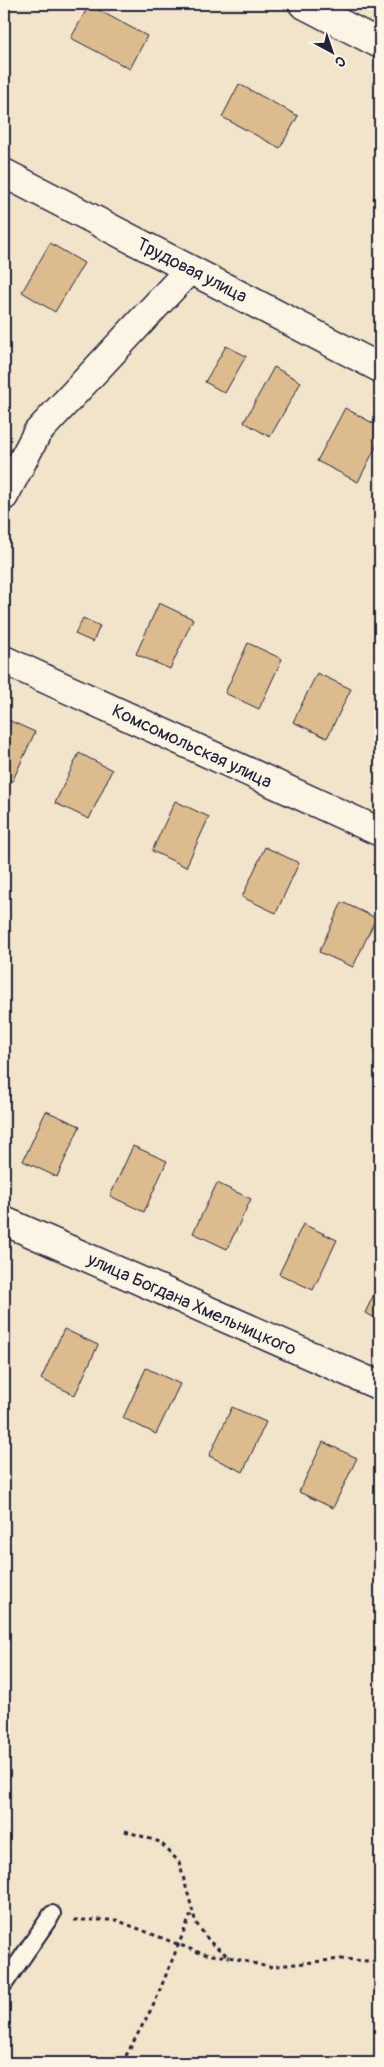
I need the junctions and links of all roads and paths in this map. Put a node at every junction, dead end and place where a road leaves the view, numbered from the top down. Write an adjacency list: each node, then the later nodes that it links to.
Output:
1 (303, 4): 2 (street)
2 (380, 44)
3 (4, 172): 4 (street, Трудовая улица)
4 (189, 270): 5 (street, Трудовая улица); 6 (street)
5 (380, 368)
6 (4, 496)
7 (4, 660): 8 (street, Комсомольская улица)
8 (380, 832)
9 (4, 1221): 10 (street, улица Богдана Хмельницкого)
10 (380, 1386)
11 (125, 1831): 12 (path)
12 (192, 1911): 15 (path); 16 (path)
13 (52, 1914): 18 (lane)
14 (70, 1920): 15 (path)
15 (178, 1944): 16 (path); 19 (path)
16 (229, 1957): 17 (path)
17 (380, 1962)
18 (4, 1984)
19 (122, 2063)

